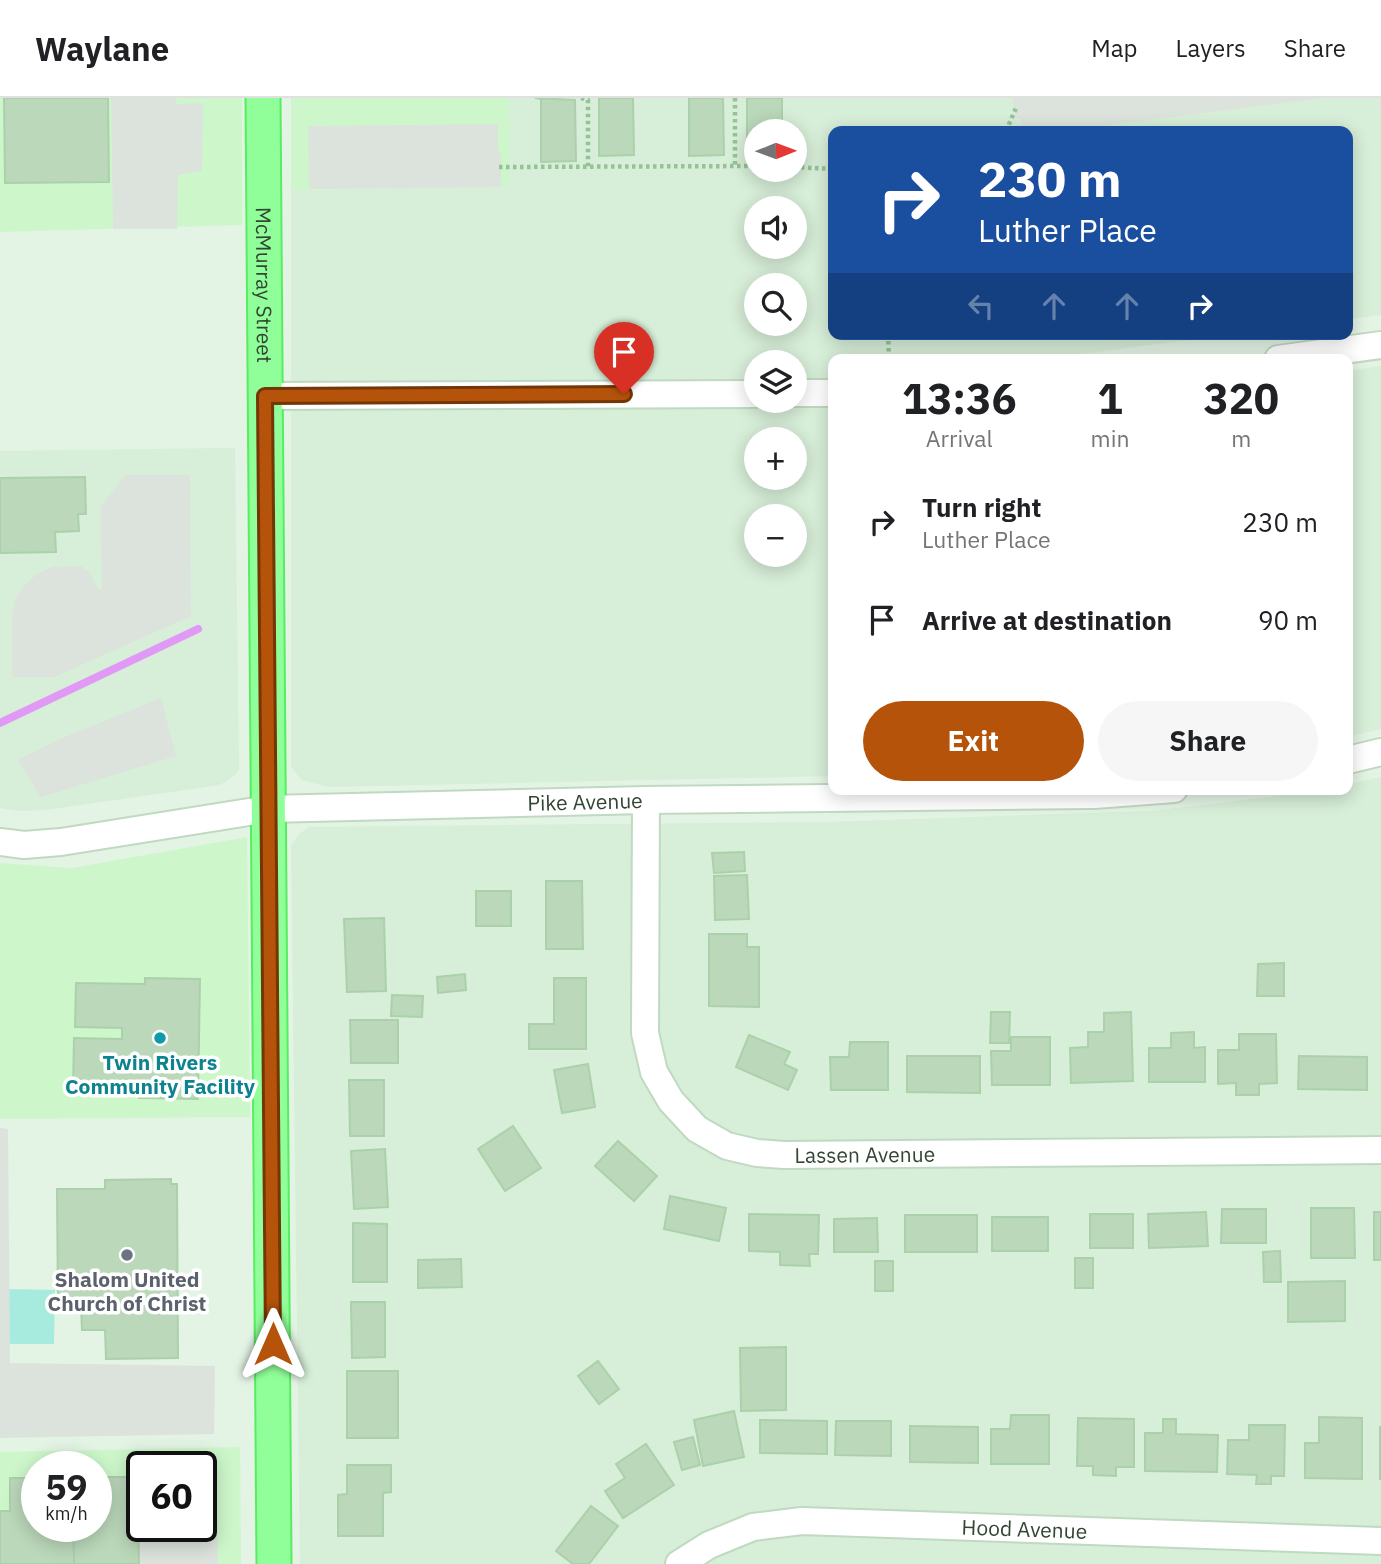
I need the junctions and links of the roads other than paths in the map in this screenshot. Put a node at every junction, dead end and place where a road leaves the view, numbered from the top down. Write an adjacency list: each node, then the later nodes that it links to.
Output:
1 (263, 98): 7 (main road, McMurray Street)
2 (1381, 345): 3 (street)
3 (1315, 354)
4 (807, 393): 5 (street)
5 (828, 393)
6 (744, 394): 7 (street)
7 (265, 396): 12 (main road, McMurray Street)
8 (1381, 752): 9 (street)
9 (1353, 759)
10 (1094, 795): 11 (street, Pike Avenue)
11 (646, 800): 12 (street, Pike Avenue); 14 (street, Lassen Avenue)
12 (268, 808): 13 (street, Pike Avenue); 16 (main road, McMurray Street)
13 (0, 842)
14 (1381, 1150)
15 (1381, 1541): 17 (street, Hood Avenue)
16 (274, 1564)
17 (679, 1564)

